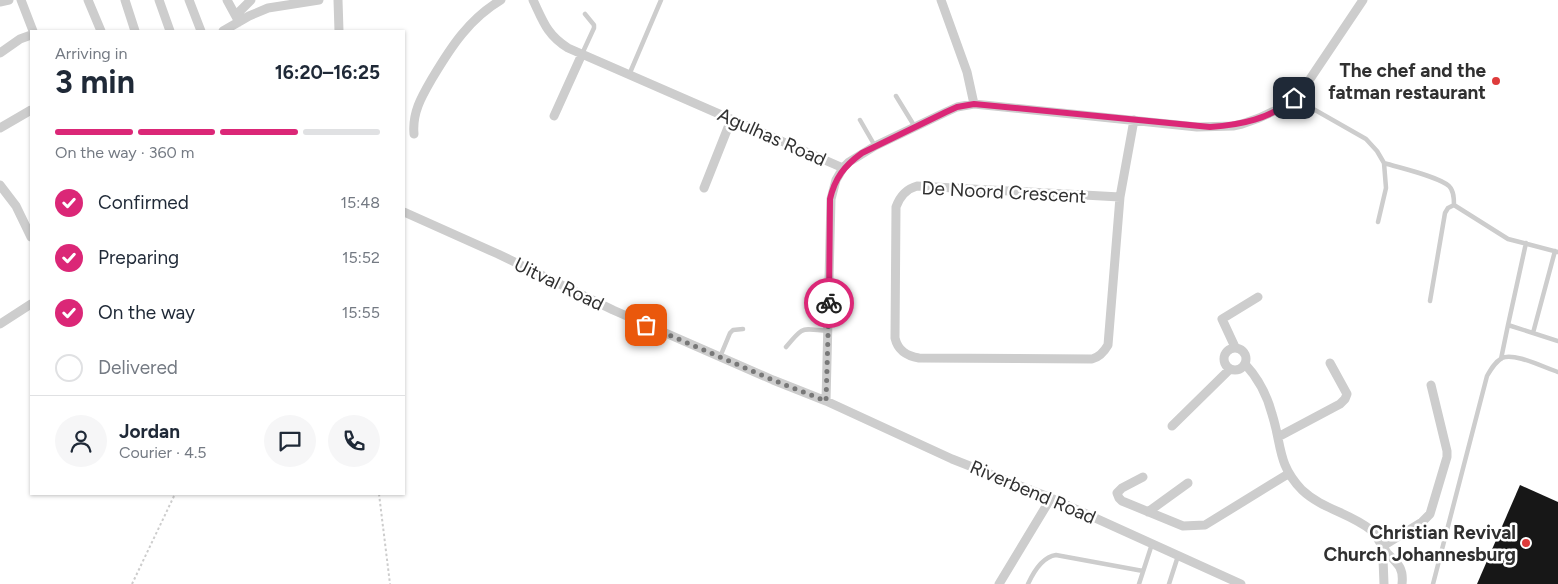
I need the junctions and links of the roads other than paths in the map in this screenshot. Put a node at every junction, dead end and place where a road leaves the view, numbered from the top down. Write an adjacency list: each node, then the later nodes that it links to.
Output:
1 (9, 0): 16 (street)
2 (21, 0): 19 (street)
3 (88, 0): 20 (street)
4 (125, 0): 21 (street)
5 (159, 0): 22 (street)
6 (189, 0): 23 (street)
7 (227, 0): 18 (street)
8 (252, 0): 18 (street)
9 (319, 0): 18 (street)
10 (338, 0): 25 (street)
11 (500, 0): 40 (street)
12 (533, 0): 28 (street, Agulhas Road)
13 (661, 0): 29 (lane)
14 (941, 0): 32 (street)
15 (1363, 0): 31 (street, Agulhas Road)
16 (0, 2)
17 (585, 14): 28 (lane)
18 (238, 18): 24 (street)
19 (33, 30)
20 (101, 30)
21 (136, 30)
22 (170, 30)
23 (201, 30)
24 (224, 30)
25 (339, 30)
26 (30, 35): 27 (street)
27 (0, 53)
28 (582, 54): 29 (street, Agulhas Road); 34 (street)
29 (628, 75): 35 (street, Agulhas Road)
30 (896, 96): 38 (lane)
31 (1294, 98): 37 (street, Agulhas Road); 42 (lane)
32 (974, 104): 37 (street, Agulhas Road); 38 (street, Agulhas Road)
33 (30, 110): 39 (street)
34 (554, 116)
35 (731, 120): 43 (street, Agulhas Road); 45 (street)
36 (860, 120): 41 (lane)
37 (1134, 120): 46 (street, De Noord Crescent)
38 (914, 127): 41 (street, Agulhas Road)
39 (0, 128)
40 (414, 134)
41 (875, 146): 43 (street, Agulhas Road)
42 (1384, 164): 47 (lane); 49 (lane)
43 (843, 168): 59 (street)
44 (0, 185): 50 (street)
45 (704, 188)
46 (1120, 197): 46 (street, De Noord Crescent)
47 (1454, 205): 51 (lane); 54 (lane)
48 (405, 212): 64 (street, Uitval Road)
49 (1378, 222)
50 (30, 235)
51 (1526, 243): 52 (lane); 57 (lane)
52 (1557, 252): 60 (lane)
53 (1258, 297): 63 (street)
54 (1430, 301)
55 (30, 305): 56 (street)
56 (0, 324)
57 (1508, 325): 60 (lane); 65 (lane)
58 (743, 329): 64 (lane)
59 (828, 331): 62 (lane); 71 (street)
60 (1533, 333): 61 (lane)
61 (1558, 341)
62 (786, 347)
63 (1236, 348): 67 (street); 68 (street)
64 (720, 357): 71 (street, Uitval Road)
65 (1501, 359): 69 (lane); 90 (lane)
66 (1330, 363): 73 (street)
67 (1245, 364): 68 (street); 73 (street)
68 (1230, 369): 72 (street)
69 (1558, 372)
70 (1431, 385): 80 (street)
71 (826, 401): 77 (street, Riverbend Road)
72 (1172, 426)
73 (1278, 436): 74 (street)
74 (1288, 474): 78 (street); 80 (street)
75 (1143, 477): 78 (street)
76 (1188, 483): 78 (street)
77 (1051, 498): 79 (street, Riverbend Road); 83 (street)
78 (1148, 512)
79 (1152, 544): 81 (street, Riverbend Road); 82 (lane)
80 (1384, 549): 88 (street); 89 (street)
81 (1178, 556): 86 (lane); 87 (street, Riverbend Road)
82 (1143, 571): 84 (lane); 85 (lane)
83 (1000, 584)
84 (1028, 584)
85 (1139, 584)
86 (1169, 584)
87 (1241, 584)
88 (1384, 584)
89 (1402, 584)
90 (1433, 584)

